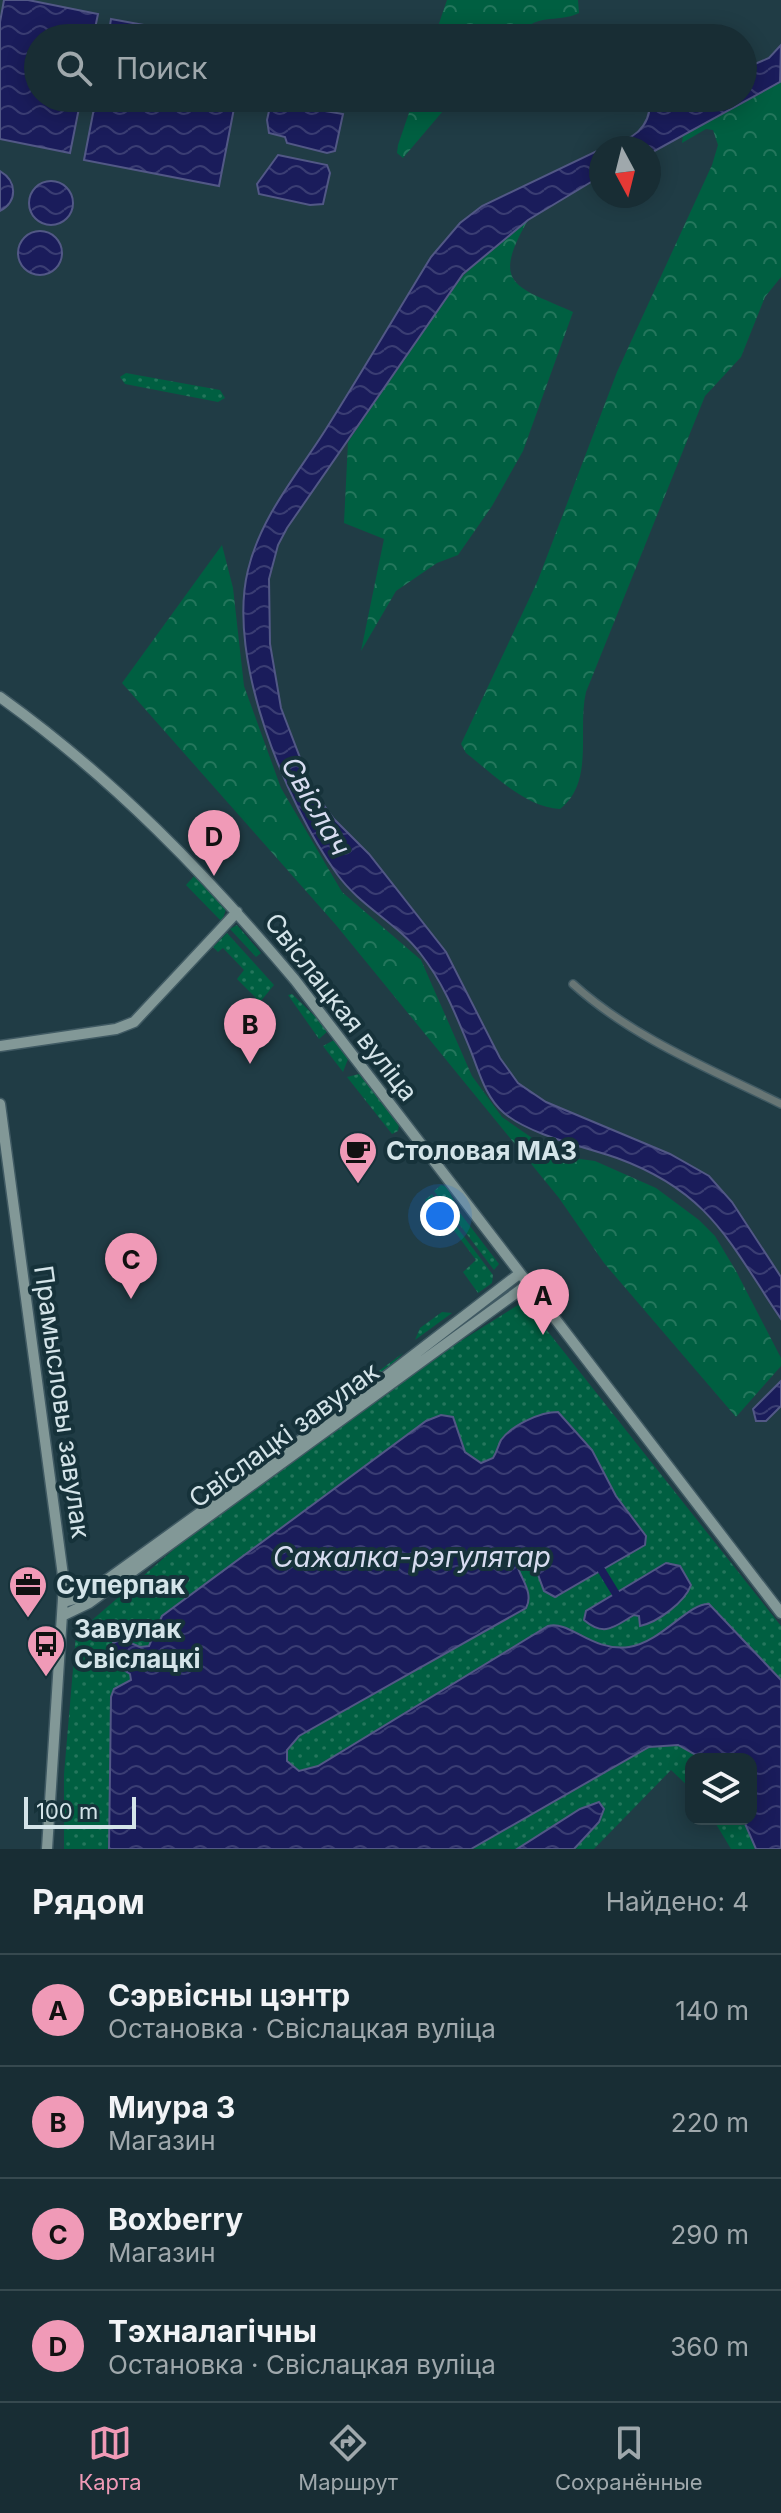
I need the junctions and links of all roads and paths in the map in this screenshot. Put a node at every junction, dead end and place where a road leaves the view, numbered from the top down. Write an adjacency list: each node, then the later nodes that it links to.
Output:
1 (0, 697): 2 (main road, Свіслацкая вуліца)
2 (237, 912): 4 (main road); 7 (main road, Свіслацкая вуліца)
3 (573, 984): 6 (street)
4 (0, 1046)
5 (0, 1104): 9 (main road, Прамысловы завулак)
6 (781, 1104)
7 (519, 1274): 8 (main road, Свіслацкая вуліца); 10 (main road, Свіслацкі завулак)
8 (527, 1285): 12 (main road, Свіслацкая вуліца); 13 (main road, Свіслацкі завулак)
9 (64, 1583): 10 (main road); 11 (main road, Прамысловы завулак)
10 (89, 1592): 11 (main road, Свіслацкі завулак)
11 (64, 1602): 13 (main road, Прамысловы завулак)
12 (781, 1613)
13 (64, 1615): 14 (main road, Прамысловы завулак)
14 (47, 1849)

